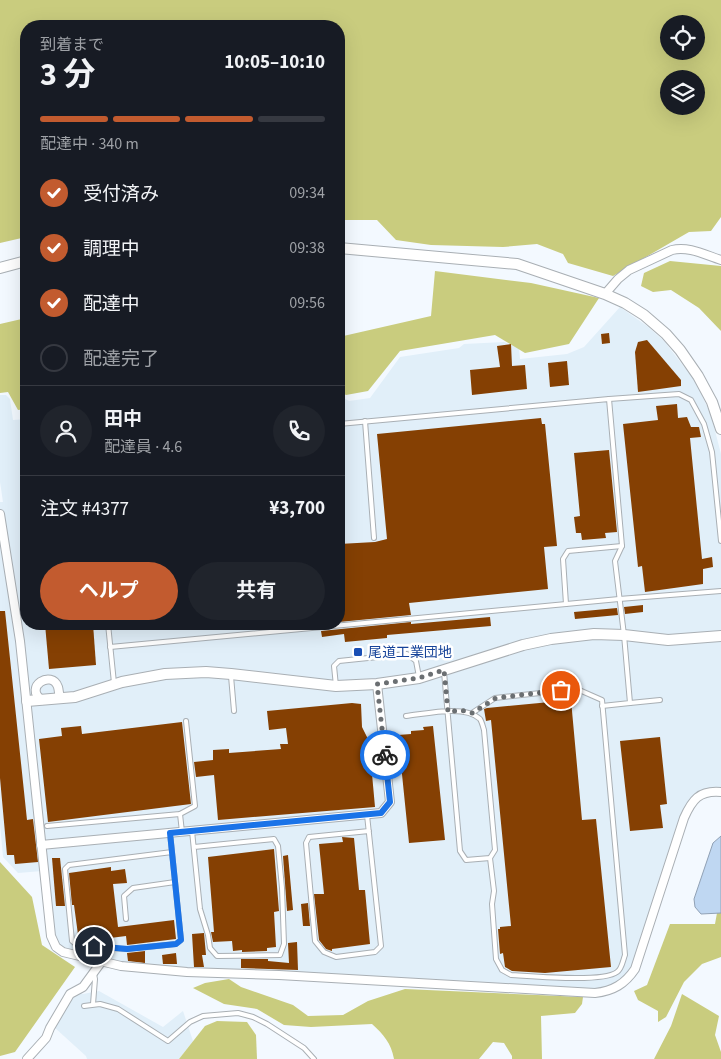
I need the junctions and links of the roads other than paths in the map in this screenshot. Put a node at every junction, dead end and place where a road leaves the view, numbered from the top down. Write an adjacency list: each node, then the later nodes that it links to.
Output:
1 (345, 249): 5 (street)
2 (721, 260): 5 (street)
3 (20, 263): 4 (street)
4 (0, 268)
5 (606, 294): 9 (street)
6 (609, 399): 7 (lane); 12 (lane); 13 (lane)
7 (365, 421): 8 (lane); 11 (lane)
8 (345, 423)
9 (721, 429)
10 (0, 514): 32 (street)
11 (374, 538)
12 (721, 541)
13 (622, 546): 15 (lane); 16 (lane)
14 (721, 591): 15 (lane)
15 (619, 599): 16 (lane); 20 (lane)
16 (566, 604): 17 (lane)
17 (345, 625)
18 (109, 630): 22 (lane)
19 (290, 630): 22 (lane)
20 (624, 635): 21 (street); 23 (street); 33 (lane)
21 (721, 636)
22 (110, 647): 27 (lane)
23 (444, 670): 25 (street); 36 (lane)
24 (231, 674): 27 (street); 28 (street); 35 (lane)
25 (419, 678): 26 (street); 28 (lane)
26 (377, 684): 28 (street); 42 (street)
27 (114, 685): 29 (street)
28 (336, 686)
29 (60, 699): 30 (street); 30 (street)
30 (42, 700): 32 (street)
31 (660, 700): 33 (lane)
32 (27, 701): 48 (street)
33 (630, 703): 34 (lane)
34 (602, 706): 37 (lane); 51 (lane)
35 (234, 711)
36 (448, 712): 37 (lane); 38 (lane); 51 (lane)
37 (472, 713): 51 (lane)
38 (406, 716)
39 (186, 721): 41 (lane)
40 (721, 792): 54 (street)
41 (180, 814): 43 (lane); 46 (lane)
42 (367, 814): 44 (lane); 45 (street)
43 (47, 826)
44 (369, 830): 44 (lane)
45 (192, 831): 46 (street); 49 (lane)
46 (182, 832): 47 (street)
47 (170, 833): 48 (street); 50 (lane)
48 (42, 845): 54 (street)
49 (194, 847): 49 (lane)
50 (172, 852): 52 (lane); 52 (lane)
51 (490, 858)
52 (175, 882): 53 (lane)
53 (126, 919)
54 (102, 961): 55 (street)
55 (93, 972): 56 (lane); 58 (street)
56 (93, 1004): 57 (lane); 59 (lane)
57 (84, 1006)
58 (27, 1059)
59 (314, 1059)

